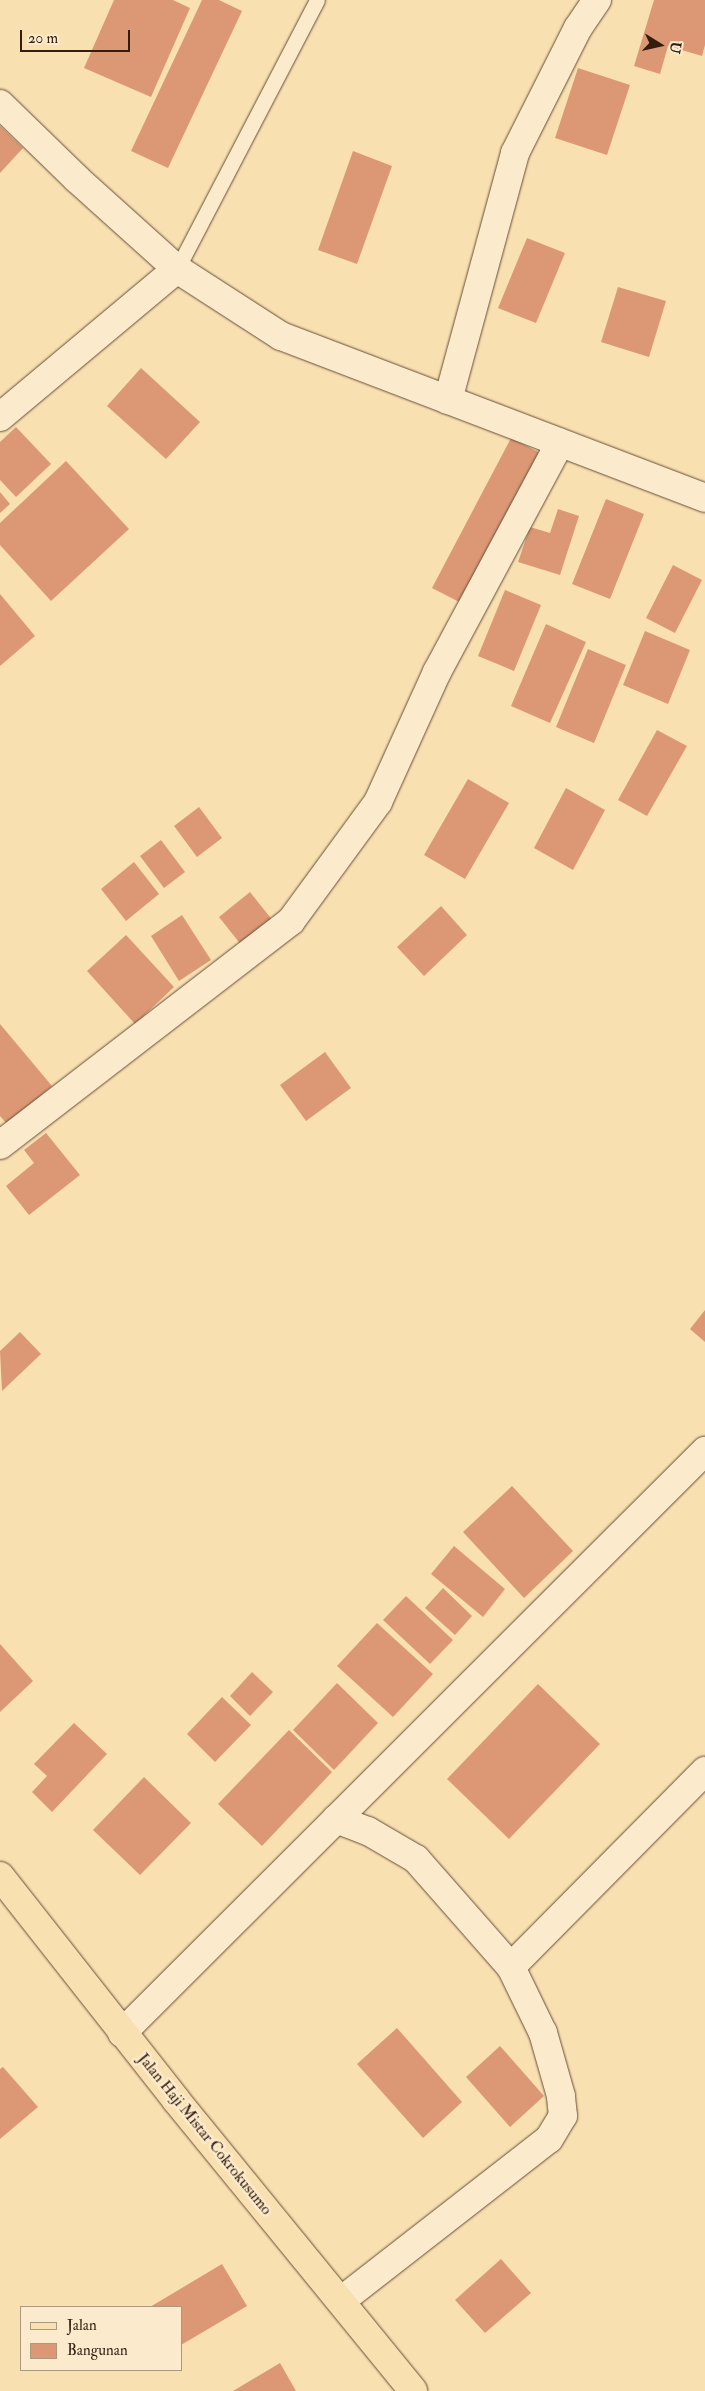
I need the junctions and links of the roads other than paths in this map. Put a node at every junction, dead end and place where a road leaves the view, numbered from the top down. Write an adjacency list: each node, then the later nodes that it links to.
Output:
1 (316, 0): 4 (lane)
2 (597, 0): 5 (street)
3 (0, 104): 4 (street)
4 (177, 269): 5 (street); 6 (street)
5 (448, 400): 7 (street)
6 (0, 417)
7 (560, 443): 8 (street); 9 (street)
8 (705, 498)
9 (0, 1145)
10 (705, 1451): 12 (street)
11 (705, 1771): 14 (street)
12 (336, 1819): 14 (street); 15 (street)
13 (0, 1876): 15 (main road, Jalan Haji Mistar Cokrokusumo)
14 (511, 1967): 16 (street)
15 (122, 2032): 16 (main road, Jalan Haji Mistar Cokrokusumo)
16 (342, 2300): 17 (main road, Jalan Haji Mistar Cokrokusumo)
17 (413, 2391)

